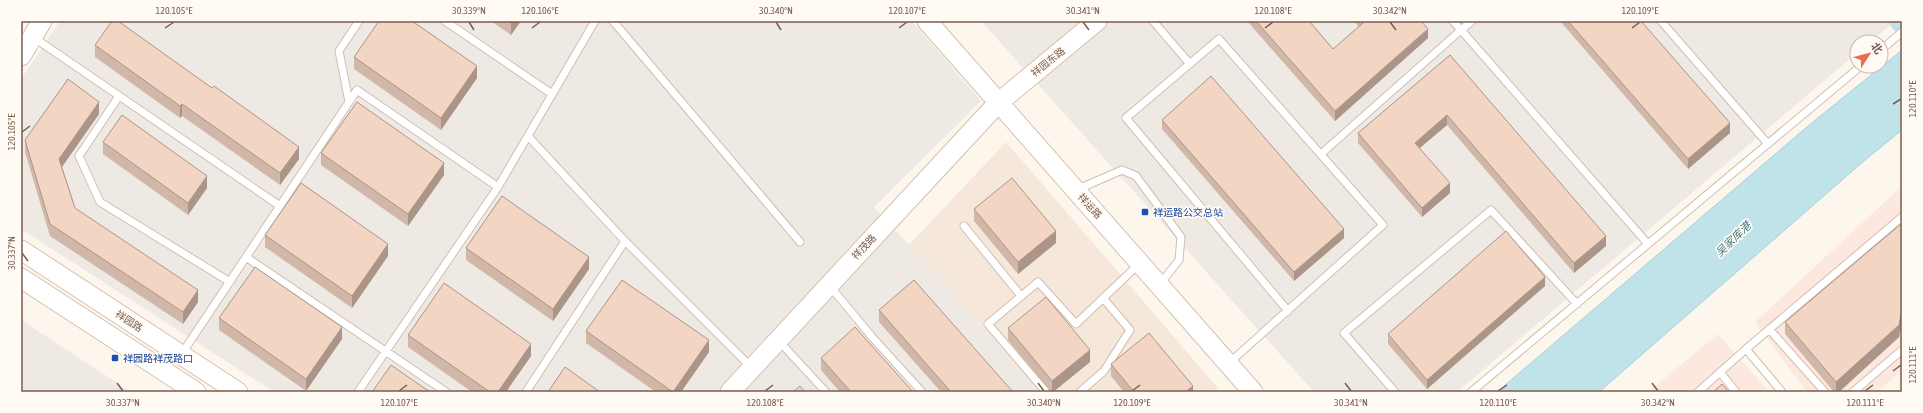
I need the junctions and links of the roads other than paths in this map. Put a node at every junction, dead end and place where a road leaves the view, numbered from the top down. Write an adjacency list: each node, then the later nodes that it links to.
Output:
1 (359, 21): 20 (lane)
2 (445, 21): 18 (lane)
3 (594, 21): 18 (lane)
4 (613, 21): 31 (lane)
5 (927, 21): 21 (street, 祥运路)
6 (1097, 21): 21 (street, 祥园东路)
7 (1153, 21): 16 (lane)
8 (1453, 21): 12 (lane)
9 (1472, 21): 12 (lane)
10 (1661, 21): 23 (lane)
11 (37, 29): 15 (street); 19 (lane)
12 (1461, 30): 24 (lane); 32 (lane)
13 (1902, 32): 14 (lane)
14 (1889, 43)
15 (21, 56)
16 (1190, 64): 24 (lane); 43 (lane)
17 (1851, 74): 23 (lane)
18 (552, 94): 22 (lane)
19 (119, 96): 27 (lane); 37 (lane)
20 (349, 102): 25 (lane); 27 (lane)
21 (998, 103): 26 (street, 祥运路); 38 (street, 祥茂路)
22 (528, 136): 25 (lane); 30 (lane)
23 (1768, 144): 32 (lane)
24 (1321, 154): 43 (lane)
25 (498, 187): 54 (lane)
26 (1076, 190): 35 (street, 祥运路); 39 (lane)
27 (280, 206): 34 (lane)
28 (1902, 217): 44 (lane)
29 (964, 226): 40 (lane)
30 (625, 241): 50 (lane); 56 (lane)
31 (800, 242)
32 (1648, 244): 42 (lane)
33 (21, 250): 48 (street, 祥园路)
34 (246, 257): 37 (lane); 55 (lane)
35 (1140, 263): 39 (street, 祥运路); 41 (lane)
36 (21, 278): 52 (street)
37 (230, 282): 48 (lane)
38 (829, 285): 45 (street, 祥茂路); 59 (lane)
39 (1160, 285): 49 (street, 祥运路)
40 (1021, 296): 41 (lane); 60 (lane)
41 (1103, 298): 61 (lane)
42 (1576, 304): 63 (lane); 64 (lane)
43 (1288, 311): 49 (lane)
44 (1769, 329): 46 (lane); 68 (lane)
45 (778, 340): 50 (street, 祥茂路); 58 (lane)
46 (1746, 349): 51 (lane); 67 (lane)
47 (1902, 350): 69 (lane)
48 (181, 355): 53 (street, 祥园路)
49 (1229, 364): 62 (street, 祥运路)
50 (752, 368): 57 (street, 祥茂路)
51 (1720, 372): 65 (lane); 66 (lane)
52 (196, 392)
53 (238, 392)
54 (358, 392)
55 (446, 392)
56 (526, 392)
57 (730, 392)
58 (826, 392)
59 (922, 392)
60 (1046, 392)
61 (1080, 392)
62 (1254, 392)
63 (1395, 392)
64 (1471, 392)
65 (1698, 392)
66 (1736, 392)
67 (1782, 392)
68 (1825, 392)
69 (1853, 392)

